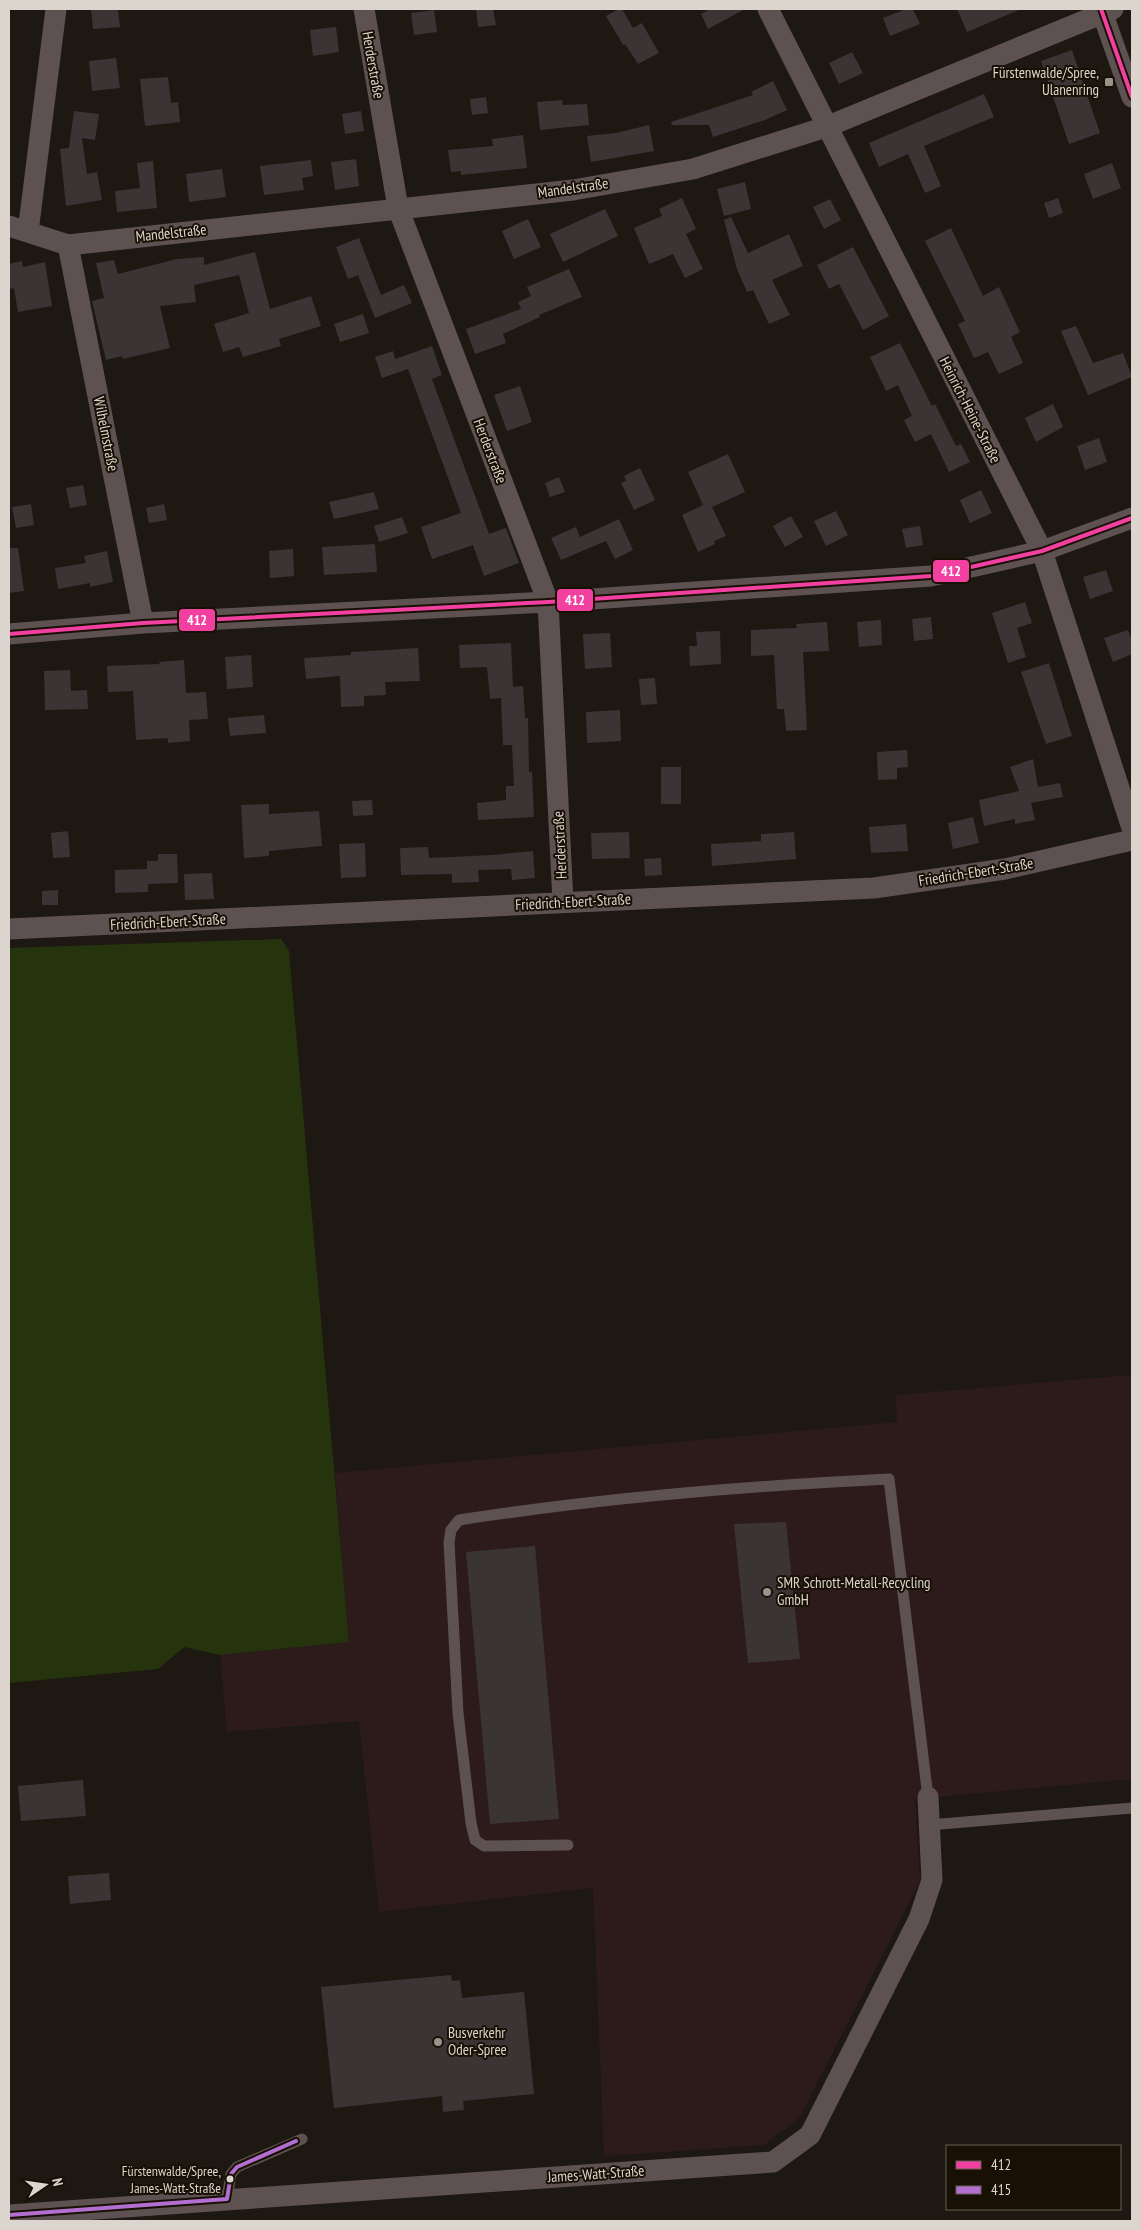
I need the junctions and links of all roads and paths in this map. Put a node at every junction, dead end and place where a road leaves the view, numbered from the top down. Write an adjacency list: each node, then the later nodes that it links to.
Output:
1 (56, 9): 8 (street)
2 (364, 9): 7 (street, Herderstraße)
3 (768, 9): 6 (street, Heinrich-Heine-Straße)
4 (1105, 10): 5 (street); 6 (street, Mandelstraße)
5 (1132, 97)
6 (826, 127): 7 (street, Mandelstraße); 11 (street, Heinrich-Heine-Straße)
7 (398, 208): 9 (street, Mandelstraße); 12 (street, Herderstraße)
8 (19, 229): 9 (street, Mandelstraße)
9 (68, 245): 13 (street, Wilhelmstraße)
10 (1132, 518): 11 (street)
11 (1042, 551): 12 (street); 15 (street, Heinrich-Heine-Straße)
12 (548, 602): 13 (street); 17 (street, Herderstraße)
13 (143, 624): 14 (street)
14 (9, 634)
15 (1132, 828)
16 (1132, 840): 17 (street, Friedrich-Ebert-Straße)
17 (563, 902): 18 (street, Friedrich-Ebert-Straße)
18 (9, 930)
19 (928, 1797): 21 (street, James-Watt-Straße); 22 (lane)
20 (1132, 1808): 21 (lane)
21 (929, 1825): 24 (street, James-Watt-Straße)
22 (568, 1845)
23 (302, 2139): 24 (lane)
24 (227, 2199): 25 (street, James-Watt-Straße)
25 (9, 2215)

